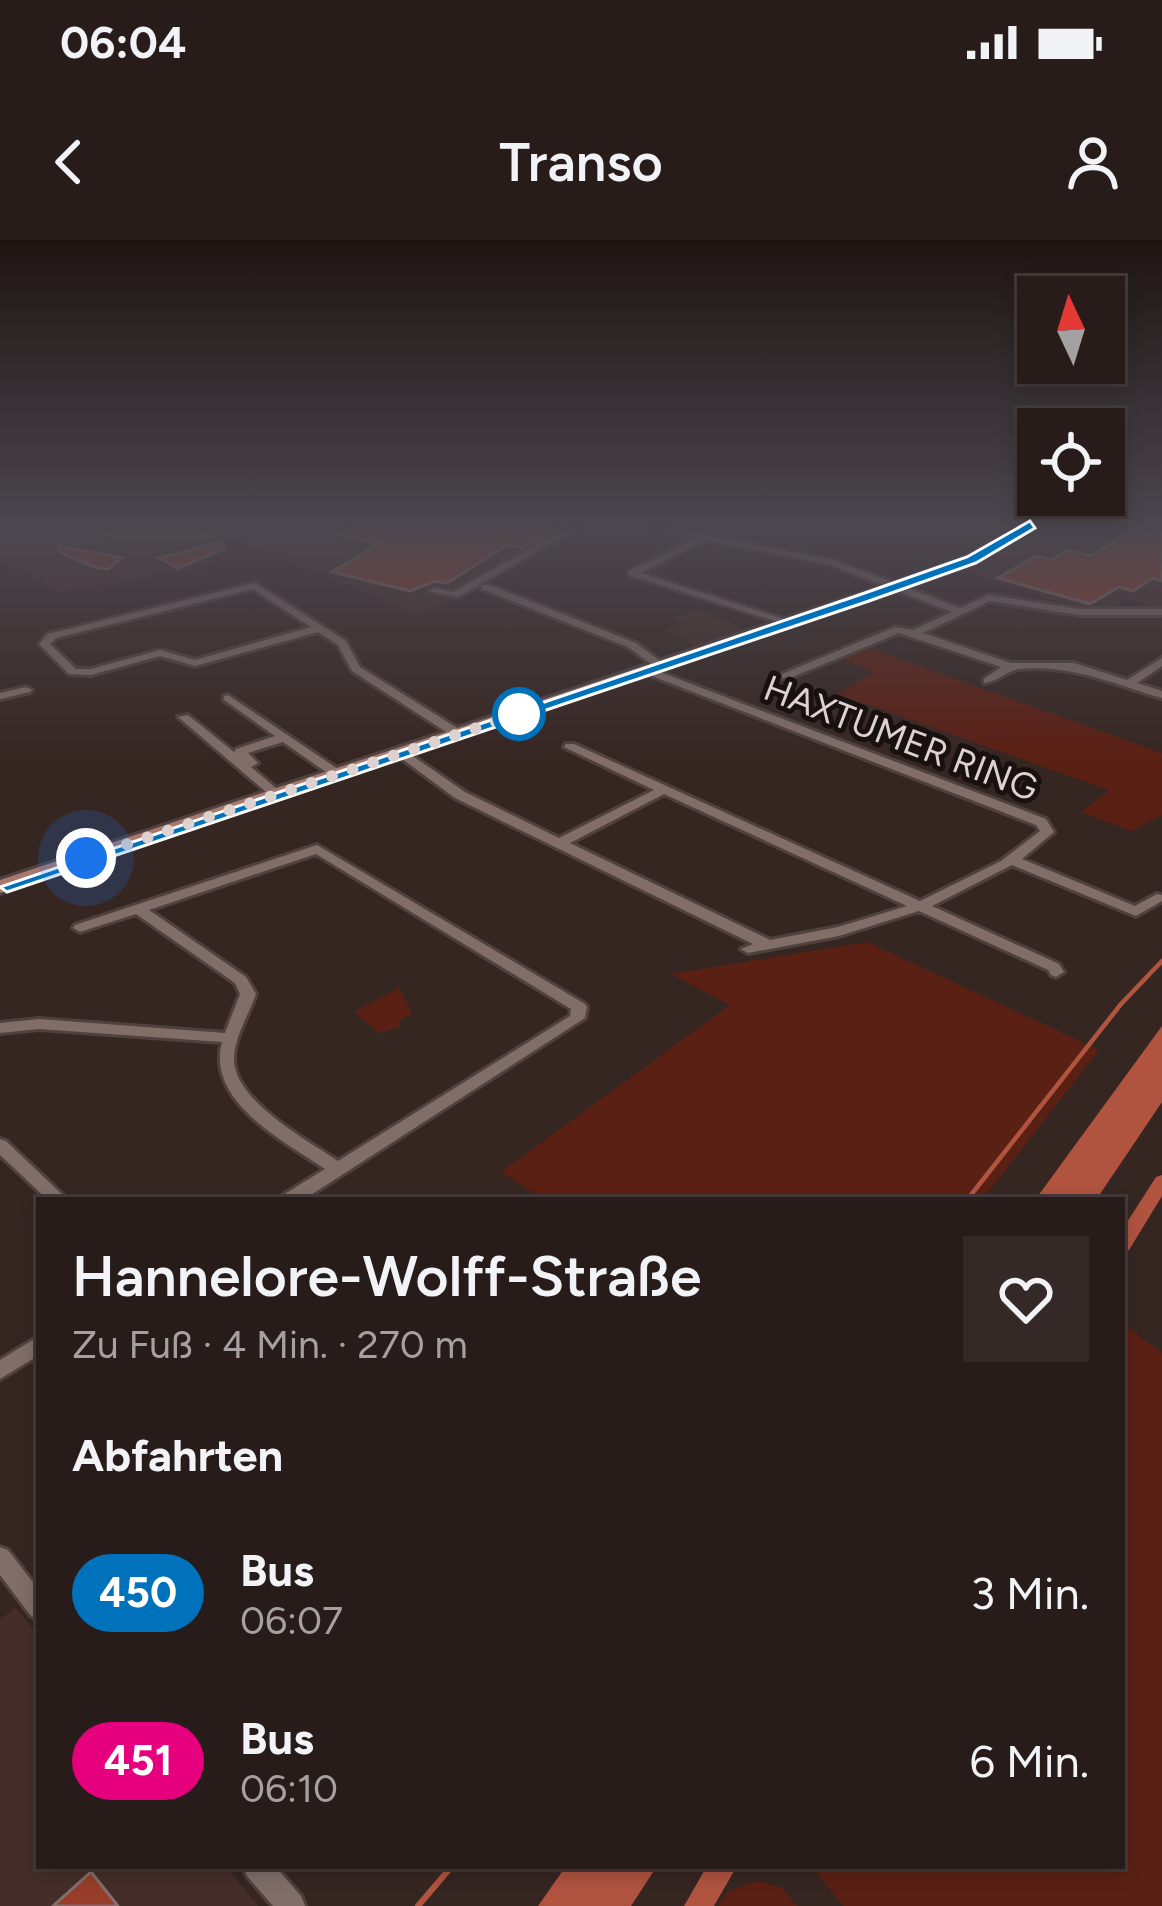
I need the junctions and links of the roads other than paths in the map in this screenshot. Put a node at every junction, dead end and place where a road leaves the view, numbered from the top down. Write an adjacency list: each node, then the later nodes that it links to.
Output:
1 (187, 603): 12 (street)
2 (281, 603): 12 (street)
3 (525, 603): 16 (street)
4 (726, 603): 11 (street)
5 (850, 603): 11 (main road)
6 (941, 603): 9 (street)
7 (978, 603): 9 (street)
8 (1027, 603): 10 (street)
9 (960, 611): 13 (street)
10 (1162, 612)
11 (791, 623): 16 (main road)
12 (319, 628): 25 (street)
13 (915, 633): 15 (street); 17 (street)
14 (1162, 661): 19 (street)
15 (1010, 666): 18 (street); 19 (street)
16 (655, 669): 25 (main road); 33 (street, HAXTUMER RING)
17 (786, 676)
18 (988, 681)
19 (1135, 686): 21 (street)
20 (26, 690): 22 (street)
21 (1162, 691)
22 (0, 696)
23 (228, 698): 26 (street)
24 (184, 716): 30 (street)
25 (458, 734): 28 (main road)
26 (282, 738): 29 (street); 30 (street)
27 (570, 747): 31 (street)
28 (400, 753): 29 (main road); 32 (street)
29 (337, 774): 30 (main road)
30 (276, 788): 34 (main road)
31 (662, 790): 32 (street); 36 (street)
32 (560, 843): 39 (street)
33 (1012, 860): 35 (street); 36 (street, HAXTUMER RING)
34 (0, 887)
35 (1157, 898)
36 (924, 907): 39 (street, HAXTUMER RING); 41 (street)
37 (138, 909): 38 (street); 43 (street); 45 (street)
38 (80, 928)
39 (769, 945): 40 (street, HAXTUMER RING)
40 (748, 949)
41 (1056, 972)
42 (0, 1028): 43 (street)
43 (230, 1038): 45 (street)
44 (0, 1145): 46 (street)
45 (338, 1168): 47 (street)
46 (56, 1197)
47 (294, 1197)
48 (36, 1347): 49 (street)
49 (0, 1371)
50 (0, 1557): 51 (street)
51 (36, 1604)
52 (259, 1869): 53 (street)
53 (291, 1906)

